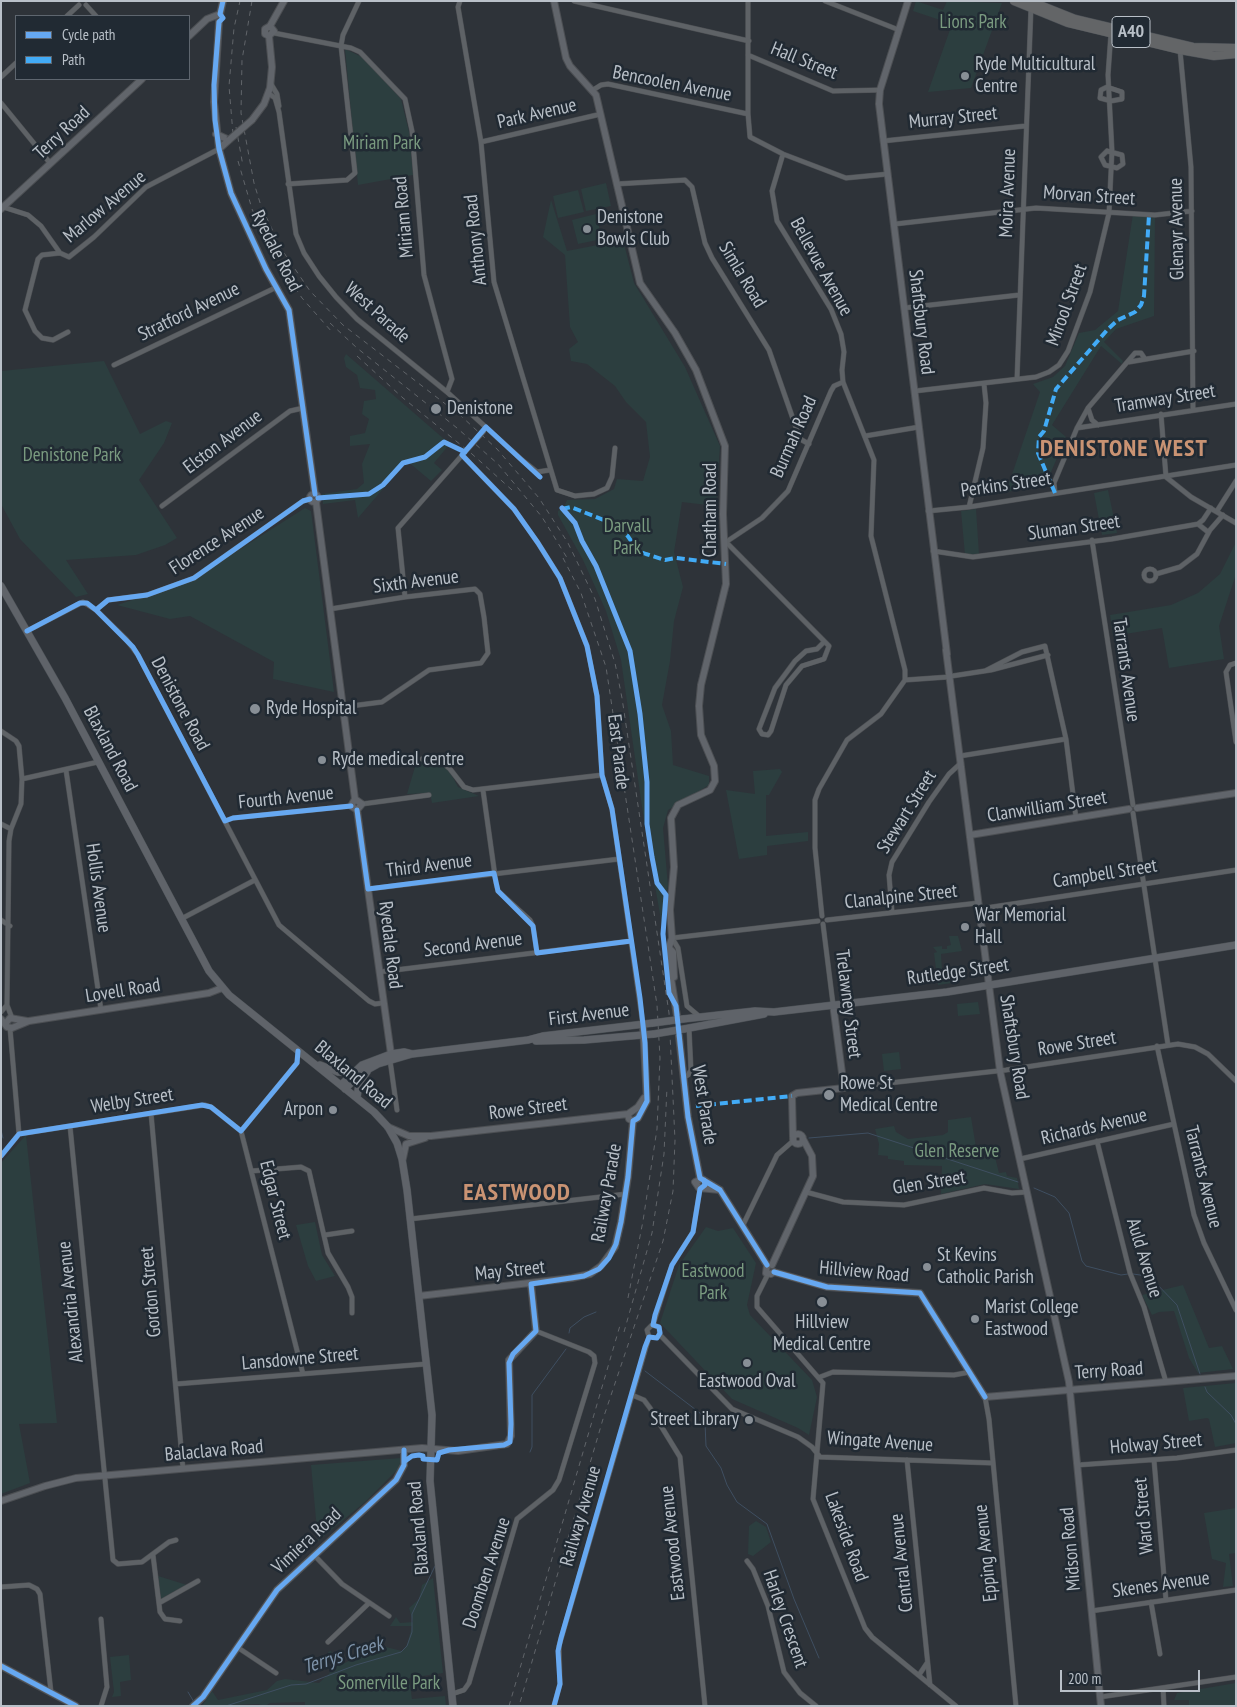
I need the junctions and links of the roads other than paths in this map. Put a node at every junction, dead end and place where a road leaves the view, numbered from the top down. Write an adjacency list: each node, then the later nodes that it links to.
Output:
1 (223, 1): 17 (street, Ryedale Road)
2 (284, 1): 20 (street, West Parade)
3 (359, 1): 23 (street)
4 (460, 1): 5 (street); 44 (street, Anthony Road)
5 (464, 1)
6 (574, 1): 22 (street)
7 (748, 1): 22 (street)
8 (825, 1): 18 (street)
9 (908, 1): 18 (street, Shaftsbury Road)
10 (1014, 1): 14 (highway, A40)
11 (556, 2): 33 (street, Chatham Road)
12 (79, 3): 13 (street); 15 (street)
13 (87, 3): 16 (street)
14 (1030, 5): 19 (highway, A40); 24 (highway, A40); 40 (street, Moira Avenue)
15 (68, 15)
16 (95, 15)
17 (218, 18): 21 (street); 41 (street, Ryedale Road)
18 (899, 30): 34 (street, Shaftsbury Road)
19 (1110, 33): 25 (highway, A40); 32 (street, Mirool Street)
20 (271, 34): 23 (street, Miriam Road); 31 (street, West Parade)
21 (190, 35)
22 (749, 41): 27 (street)
23 (341, 46): 51 (street); 71 (street, Miriam Road)
24 (1236, 48)
25 (1180, 50): 26 (highway, A40); 55 (street, Glenayr Avenue)
26 (1236, 54)
27 (748, 55): 34 (street, Hall Street); 39 (street)
28 (15, 64): 29 (street)
29 (1, 77)
30 (141, 80): 48 (street, Terry Road)
31 (270, 88): 37 (street, West Parade); 37 (street, West Parade); 42 (street, Marlow Avenue, bridge)
32 (1110, 88): 35 (street, Mirool Street); 35 (street, Mirool Street); 35 (street, Mirool Street)
33 (593, 90): 38 (street, Chatham Road); 39 (street, Bencoolen Avenue)
34 (880, 90): 43 (street, Shaftsbury Road)
35 (1110, 101): 46 (street, Mirool Street)
36 (1, 103): 48 (street)
37 (279, 112): 51 (street, West Parade)
38 (601, 114): 44 (street, Park Avenue); 52 (street, Chatham Road)
39 (748, 114): 47 (street)
40 (1025, 126): 43 (street, Murray Street); 54 (street, Moira Avenue)
41 (216, 134): 42 (street); 45 (street, Ryedale Road)
42 (229, 140): 45 (street, Marlow Avenue)
43 (883, 141): 50 (street, Shaftsbury Road)
44 (481, 142): 86 (street, Anthony Road)
45 (219, 149): 58 (street, Marlow Avenue); 59 (street, Ryedale Road)
46 (1112, 151): 49 (street, Mirool Street); 49 (street, Mirool Street); 49 (street, Mirool Street)
47 (783, 154): 50 (street); 68 (street, Bellevue Avenue)
48 (50, 163): 53 (street, Terry Road)
49 (1111, 168): 56 (street, Mirool Street)
50 (888, 174): 57 (street, Shaftsbury Road)
51 (288, 184): 71 (street, West Parade)
52 (616, 184): 82 (street, Simla Road); 101 (street, Chatham Road)
53 (2, 208): 58 (street)
54 (1022, 209): 56 (street, Morvan Street); 57 (street, Morvan Street); 60 (street, Moira Avenue)
55 (1192, 211): 56 (street, Morvan Street); 63 (street, Glenayr Avenue)
56 (1109, 213): 67 (street, Mirool Street)
57 (895, 224): 61 (street, Shaftsbury Road)
58 (60, 253): 62 (street, Marlow Avenue)
59 (277, 286): 66 (street, Stratford Avenue); 73 (street, Ryedale Road)
60 (1019, 295): 61 (street); 67 (street, Moira Avenue)
61 (904, 308): 70 (street, Shaftsbury Road)
62 (68, 332)
63 (1194, 351): 64 (street); 75 (street, Glenayr Avenue)
64 (1145, 359): 65 (street); 65 (street)
65 (1129, 362): 74 (street)
66 (114, 365)
67 (1017, 379): 69 (street, Mirool Street)
68 (843, 382): 81 (street, Bellevue Avenue); 82 (street, Burmah Road)
69 (984, 384): 70 (street, Mirool Street); 92 (street)
70 (915, 391): 78 (street, Shaftsbury Road)
71 (447, 392): 80 (street, West Parade)
72 (1236, 404): 75 (street, Tramway Street)
73 (304, 408): 90 (street, Ryedale Road); 91 (street, Elston Avenue)
74 (1088, 408): 77 (street, Tramway Street); 79 (street)
75 (1193, 409): 76 (street, Tramway Street)
76 (1161, 414): 77 (street, Tramway Street); 87 (street)
77 (1098, 425): 79 (street, Tramway Street)
78 (920, 428): 81 (street); 94 (street, Shaftsbury Road)
79 (1077, 428): 89 (street)
80 (485, 429): 84 (street, bridge); 86 (street, West Parade)
81 (866, 436): 114 (street, Bellevue Avenue)
82 (808, 444): 101 (street, Burmah Road)
83 (615, 448): 86 (street, Anthony Road)
84 (464, 454): 105 (street); 123 (street, East Parade)
85 (1236, 465): 87 (street, Perkins Street)
86 (550, 470)
87 (1166, 474): 89 (street, Perkins Street); 93 (street)
88 (1236, 481): 95 (street)
89 (1055, 494): 92 (street, Perkins Street)
90 (314, 498): 106 (street, Ryedale Road); 107 (street, Florence Avenue)
91 (162, 506)
92 (969, 507): 94 (street, Perkins Street)
93 (1211, 508): 95 (street); 98 (street)
94 (928, 510): 102 (street, Shaftsbury Road)
95 (1217, 511): 96 (street)
96 (1224, 515): 97 (street); 99 (street)
97 (1236, 523)
98 (1198, 524): 99 (street); 100 (street, Sluman Street)
99 (1208, 532): 103 (street)
100 (1092, 540): 102 (street, Sluman Street); 131 (street, Tarrants Avenue)
101 (726, 542): 109 (street); 152 (street, Chatham Road)
102 (934, 551): 113 (street, Shaftsbury Road)
103 (1156, 574)
104 (1, 586): 108 (main road, Blaxland Road)
105 (405, 597): 106 (street, Sixth Avenue); 115 (street, Sixth Avenue)
106 (330, 609): 115 (street, Ryedale Road)
107 (96, 610): 108 (street); 134 (street, Denistone Road)
108 (27, 631): 121 (main road, Blaxland Road)
109 (824, 642): 109 (street)
110 (1048, 655): 112 (street); 112 (street); 117 (street)
111 (1236, 664): 118 (street)
112 (985, 671): 113 (street)
113 (950, 676): 114 (street); 120 (street, Shaftsbury Road)
114 (905, 680): 146 (street)
115 (343, 708): 128 (street, Ryedale Road)
116 (1, 731): 124 (street)
117 (1066, 739): 120 (street); 133 (street)
118 (1236, 742)
119 (422, 759): 125 (street)
120 (960, 760): 137 (street, Shaftsbury Road); 145 (street, Stewart Street)
121 (98, 762): 122 (street); 148 (main road, Blaxland Road)
122 (66, 770): 124 (street); 163 (street, Hollis Avenue)
123 (602, 775): 125 (street); 138 (street, East Parade)
124 (22, 779): 136 (street)
125 (483, 790): 140 (street)
126 (1236, 793): 131 (street, Clanwilliam Street)
127 (429, 795): 129 (street, Fourth Avenue)
128 (355, 799): 129 (street); 130 (street)
129 (362, 804): 132 (street)
130 (351, 806): 132 (street); 134 (street, Fourth Avenue)
131 (1133, 808): 133 (street, Clanwilliam Street); 142 (street, Tarrants Avenue)
132 (357, 810): 143 (street, Ryedale Road)
133 (1076, 818): 137 (street, Clanwilliam Street)
134 (224, 821): 141 (street, Denistone Road)
135 (1, 824): 136 (street)
136 (11, 830): 151 (street)
137 (970, 835): 144 (street, Shaftsbury Road)
138 (619, 859): 140 (street, Third Avenue); 153 (street, East Parade)
139 (1236, 870): 142 (street, Campbell Street)
140 (494, 873): 143 (street, Third Avenue); 155 (street)
141 (255, 880): 148 (street); 160 (street, Denistone Road)
142 (1144, 882): 144 (street, Campbell Street); 156 (street, Tarrants Avenue)
143 (368, 889): 157 (street, Ryedale Road)
144 (978, 906): 145 (street, Clanalpine Street); 158 (street, Shaftsbury Road)
145 (892, 912): 150 (street, Clanalpine Street)
146 (822, 916): 149 (street); 150 (street)
147 (1, 920): 151 (street)
148 (181, 920): 159 (main road, Blaxland Road)
149 (818, 921): 150 (street); 152 (street)
150 (825, 922): 161 (street, Trelawney Street)
151 (10, 926): 162 (street)
152 (672, 938): 166 (street, Chatham Road); 167 (street)
153 (631, 941): 155 (street, Second Avenue); 169 (street, East Parade)
154 (1236, 945): 156 (main road, Rutledge Street)
155 (537, 953): 157 (street, Second Avenue)
156 (1156, 958): 158 (main road, Rutledge Street); 174 (street, Tarrants Avenue)
157 (378, 972): 160 (street, Ryedale Road)
158 (989, 985): 161 (main road, Rutledge Street); 180 (street, Shaftsbury Road)
159 (222, 988): 163 (street, Lovell Road); 176 (main road, Blaxland Road)
160 (383, 1003): 177 (street, Ryedale Road)
161 (833, 1004): 164 (main road, Rutledge Street); 185 (street, Trelawney Street)
162 (7, 1005): 165 (street); 168 (street)
163 (101, 1010): 168 (street, Lovell Road)
164 (774, 1012): 166 (main road, Rutledge Street); 170 (main road, First Avenue)
165 (1, 1013): 168 (street)
166 (701, 1017): 167 (main road, Rutledge Street)
167 (680, 1018): 169 (main road, First Avenue, bridge); 170 (main road)
168 (9, 1022): 197 (street)
169 (644, 1025): 171 (street, East Parade); 173 (main road, First Avenue)
170 (686, 1029): 171 (main road, First Avenue, bridge); 182 (street)
171 (645, 1035): 173 (main road, First Avenue); 186 (street, East Parade)
172 (679, 1036): 182 (street, West Parade)
173 (528, 1040): 177 (main road, First Avenue)
174 (1168, 1044): 175 (street, Rowe Street); 183 (street, Rowe Street)
175 (1157, 1046): 180 (street, Rowe Street); 193 (street, Tarrants Avenue)
176 (298, 1051): 178 (main road, Blaxland Road); 196 (street)
177 (390, 1057): 179 (main road, First Avenue); 181 (main road, First Avenue); 188 (street, Ryedale Road)
178 (311, 1061): 181 (main road); 184 (main road, Blaxland Road)
179 (369, 1070): 184 (main road, First Avenue); 187 (main road)
180 (1000, 1071): 185 (street, Rowe Street); 203 (street, Shaftsbury Road)
181 (351, 1073): 184 (main road, First Avenue)
182 (683, 1078): 205 (street, West Parade)
183 (1236, 1080)
184 (343, 1087): 187 (main road, Blaxland Road)
185 (844, 1088): 199 (street, Rowe Street)
186 (646, 1091): 189 (street); 191 (street, East Parade)
187 (357, 1098): 195 (main road, Blaxland Road)
188 (397, 1110)
189 (630, 1112): 191 (street); 192 (street); 198 (street, Rowe Street)
190 (151, 1113): 194 (street, Welby Street); 196 (street, Welby Street); 232 (street, Gordon Street)
191 (639, 1114): 192 (street)
192 (633, 1121): 210 (street, Railway Parade)
193 (1174, 1124): 200 (street, Richards Avenue); 219 (street, Tarrants Avenue)
194 (70, 1126): 197 (street, Welby Street); 245 (street, Alexandria Avenue)
195 (388, 1127): 198 (street, Rowe Street); 202 (main road, Blaxland Road)
196 (241, 1130): 204 (street, Edgar Street)
197 (19, 1134): 201 (street)
198 (431, 1136): 202 (street, Rowe Street)
199 (797, 1139): 208 (street); 212 (street)
200 (1097, 1141): 203 (street, Richards Avenue); 231 (street, Auld Avenue)
201 (1, 1156)
202 (402, 1159): 211 (main road, Blaxland Road)
203 (1020, 1159): 209 (street, Shaftsbury Road)
204 (252, 1171): 214 (street); 228 (street, Edgar Street)
205 (702, 1179): 206 (street, West Parade); 207 (street)
206 (701, 1188): 207 (street); 222 (street)
207 (720, 1190): 212 (street)
208 (806, 1192): 209 (street, Glen Street); 216 (street)
209 (1027, 1192): 233 (street, Shaftsbury Road)
210 (626, 1194): 211 (street); 215 (street, Railway Parade)
211 (410, 1219): 218 (main road, Blaxland Road)
212 (743, 1225): 216 (street)
213 (352, 1231): 214 (street)
214 (324, 1235): 221 (street)
215 (601, 1266): 217 (street, May Street)
216 (770, 1269): 227 (street, Hillview Road); 230 (street)
217 (531, 1284): 218 (street, May Street); 223 (street)
218 (419, 1296): 226 (main road, Blaxland Road)
219 (1234, 1300): 220 (street, Tarrants Avenue)
220 (1236, 1310)
221 (352, 1313)
222 (653, 1325): 224 (street); 225 (street)
223 (536, 1331): 236 (street, Balaclava Road); 273 (street, Doomben Avenue)
224 (660, 1335): 225 (street); 239 (street, Wingate Avenue)
225 (649, 1337): 234 (street, Railway Avenue)
226 (426, 1364): 228 (street, Lansdowne Street); 236 (main road, Blaxland Road)
227 (970, 1372): 230 (street); 235 (street, Hillview Road)
228 (302, 1374): 232 (street, Lansdowne Street)
229 (1236, 1376): 231 (street, Terry Road)
230 (820, 1377): 239 (street, Lakeside Road)
231 (1166, 1382): 233 (street, Terry Road)
232 (176, 1384): 244 (street, Gordon Street)
233 (1070, 1389): 235 (street, Terry Road); 243 (street, Midson Road)
234 (632, 1395): 279 (street, Railway Avenue); 280 (street, Eastwood Avenue)
235 (985, 1397): 242 (street, Epping Avenue)
236 (432, 1449): 237 (street, Balaclava Road); 273 (main road, Blaxland Road)
237 (404, 1450): 244 (street, Balaclava Road); 248 (street, Vimiera Road)
238 (1236, 1450): 241 (street, Holway Street)
239 (816, 1452): 240 (street, Wingate Avenue); 268 (street, Lakeside Road)
240 (907, 1460): 242 (street, Wingate Avenue); 265 (street, Central Avenue)
241 (1154, 1460): 243 (street, Holway Street); 254 (street, Ward Street)
242 (992, 1463): 283 (street, Epping Avenue)
243 (1078, 1465): 258 (street, Midson Road)
244 (183, 1469): 245 (street, Balaclava Road)
245 (104, 1476): 246 (street, Balaclava Road); 249 (street, Alexandria Avenue)
246 (1, 1501)
247 (176, 1540): 249 (street)
248 (314, 1554): 257 (street); 263 (street, Vimiera Road)
249 (153, 1555): 256 (street)
250 (747, 1561): 281 (street, Harley Crescent)
251 (198, 1581): 256 (street)
252 (1, 1586): 272 (street)
253 (1236, 1590): 254 (street, Skenes Avenue)
254 (1166, 1600): 255 (street, Skenes Avenue)
255 (1151, 1602): 258 (street, Skenes Avenue); 264 (street)
256 (159, 1603): 261 (street)
257 (369, 1603): 259 (street); 262 (street)
258 (1092, 1611): 274 (street, Midson Road)
259 (389, 1616)
260 (101, 1619): 276 (street)
261 (180, 1621)
262 (328, 1642)
263 (238, 1647): 267 (street); 277 (street, Vimiera Road)
264 (1160, 1654)
265 (927, 1663): 268 (street); 270 (street, Central Avenue)
266 (1, 1666): 272 (street)
267 (276, 1673)
268 (919, 1675): 270 (street, Lakeside Road)
269 (1236, 1677): 271 (street)
270 (930, 1685): 282 (street, Lakeside Road)
271 (1163, 1688): 274 (street); 285 (street)
272 (52, 1692): 275 (street)
273 (452, 1694): 278 (main road, Blaxland Road)
274 (1100, 1697): 284 (street, Midson Road)
275 (76, 1706)
276 (101, 1706)
277 (193, 1706)
278 (453, 1706)
279 (554, 1706)
280 (704, 1706)
281 (816, 1706)
282 (956, 1706)
283 (1016, 1706)
284 (1101, 1706)
285 (1164, 1706)

